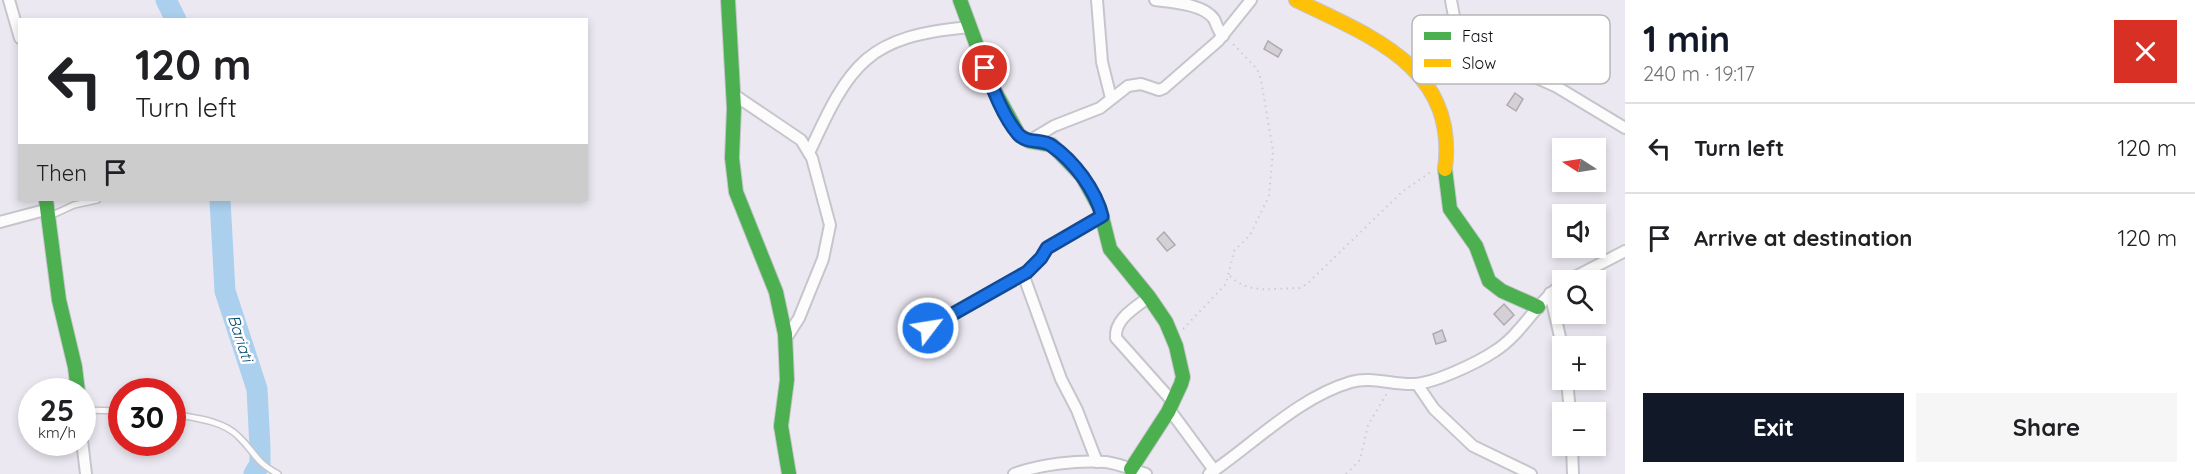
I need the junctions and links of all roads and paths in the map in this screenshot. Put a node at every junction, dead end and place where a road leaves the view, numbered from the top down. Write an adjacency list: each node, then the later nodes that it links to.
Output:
1 (9, 0): 11 (street)
2 (728, 0): 16 (street)
3 (960, 0): 10 (street)
4 (1097, 0): 17 (street)
5 (1155, 0): 12 (street)
6 (1251, 0): 12 (street)
7 (1296, 0): 13 (street)
8 (1450, 0): 9 (street)
9 (1454, 15)
10 (970, 27): 19 (street); 20 (street)
11 (18, 31)
12 (1223, 35): 17 (street); 29 (path)
13 (1412, 65)
14 (1426, 84): 21 (street)
15 (1550, 84): 18 (street)
16 (733, 94): 20 (street); 35 (street)
17 (1111, 98): 19 (street)
18 (1625, 128)
19 (1029, 141): 24 (street)
20 (809, 153): 35 (street)
21 (1445, 164): 29 (path); 32 (street)
22 (92, 201): 23 (lane)
23 (46, 209): 25 (street); 37 (street)
24 (1102, 216): 28 (street); 31 (street)
25 (0, 222)
26 (1625, 251): 27 (street)
27 (1588, 270)
28 (1023, 274): 33 (street); 44 (street)
29 (1229, 275): 36 (path)
30 (1550, 293): 32 (street); 34 (street)
31 (1149, 297): 36 (street); 40 (street)
32 (1538, 307): 39 (street)
33 (928, 328)
34 (1560, 336)
35 (785, 340): 49 (street)
36 (1174, 340): 40 (street)
37 (76, 378)
38 (1394, 384): 39 (street); 46 (street); 51 (path)
39 (1417, 384): 52 (street)
40 (1171, 405): 45 (street); 46 (street)
41 (186, 416): 48 (lane)
42 (84, 456): 47 (street)
43 (1572, 456): 53 (street)
44 (1097, 462): 45 (street); 50 (street)
45 (1139, 472)
46 (1211, 472)
47 (86, 474)
48 (278, 474)
49 (789, 474)
50 (1014, 474)
51 (1346, 474)
52 (1531, 474)
53 (1573, 474)

